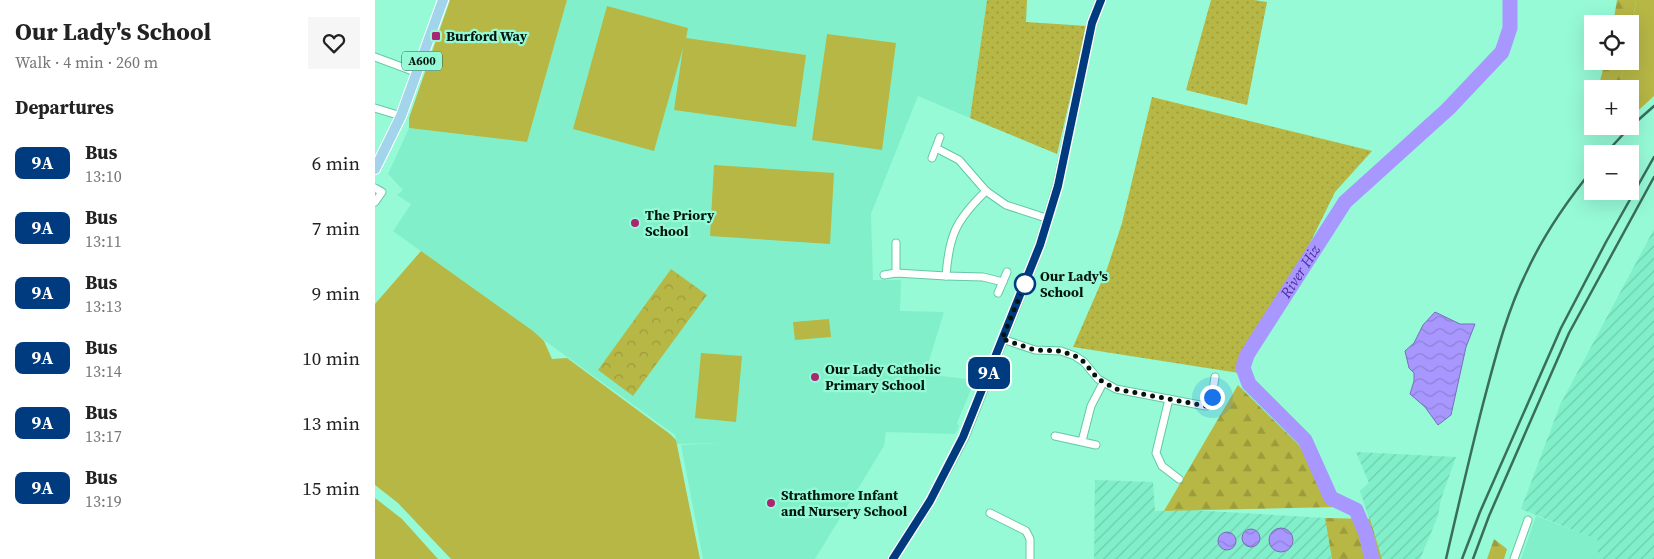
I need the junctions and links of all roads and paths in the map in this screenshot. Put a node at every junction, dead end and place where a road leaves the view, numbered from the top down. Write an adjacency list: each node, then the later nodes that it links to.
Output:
1 (1101, 0): 14 (street)
2 (440, 1): 4 (main road, A600)
3 (375, 57): 4 (street)
4 (418, 73): 6 (main road, A600)
5 (375, 108): 6 (street)
6 (401, 116): 10 (main road, A600)
7 (940, 136): 8 (street)
8 (936, 148): 9 (street); 12 (street)
9 (932, 158)
10 (375, 169)
11 (375, 188): 13 (street)
12 (986, 191): 14 (street); 19 (street)
13 (375, 202)
14 (1049, 219): 22 (street)
15 (896, 243): 17 (street)
16 (1007, 272): 20 (street)
17 (896, 273): 18 (street); 19 (street)
18 (884, 275)
19 (946, 276): 20 (street)
20 (1003, 282): 21 (street)
21 (999, 293)
22 (1002, 339): 24 (street); 32 (street)
23 (1215, 377): 25 (street)
24 (1103, 383): 25 (street); 27 (street)
25 (1169, 399): 29 (street)
26 (1055, 436): 27 (street)
27 (1082, 441): 28 (street)
28 (1096, 445)
29 (1179, 479)
30 (989, 513): 33 (street)
31 (1528, 520): 34 (street)
32 (893, 559)
33 (1030, 559)
34 (1513, 559)

